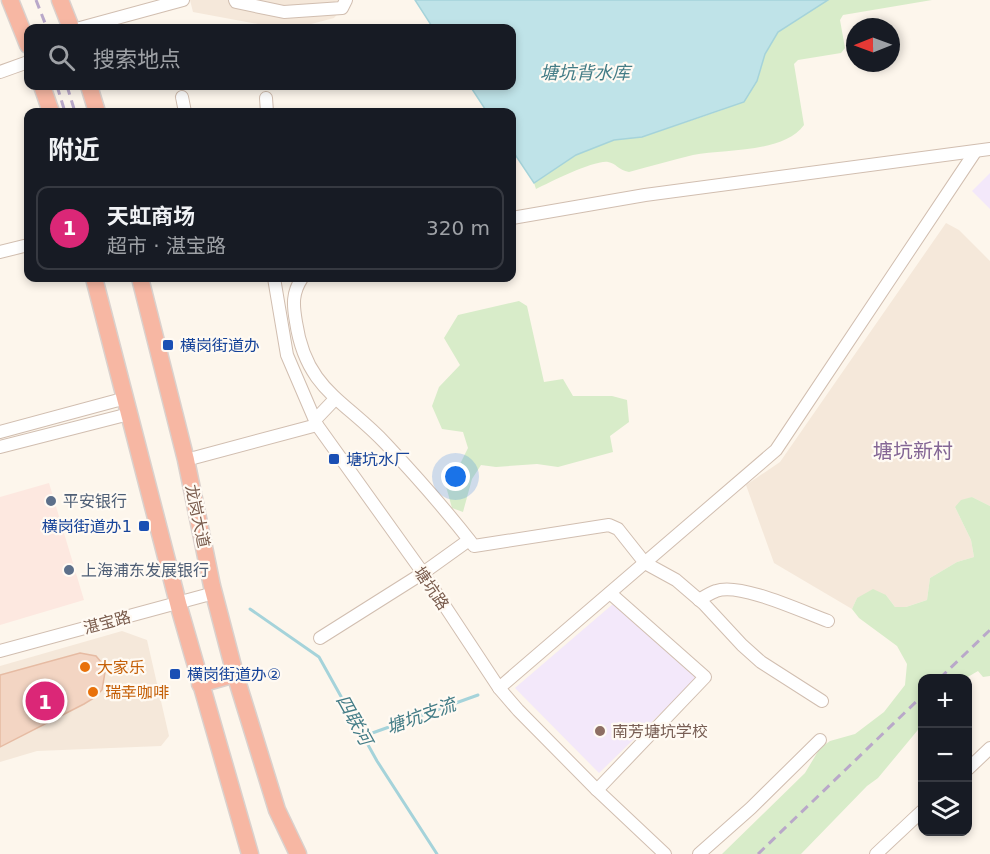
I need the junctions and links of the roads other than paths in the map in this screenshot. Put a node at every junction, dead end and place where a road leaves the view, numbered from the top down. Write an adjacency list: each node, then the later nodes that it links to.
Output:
1 (10, 0): 10 (highway)
2 (60, 0): 8 (highway)
3 (183, 0): 6 (street)
4 (235, 0): 7 (street)
5 (346, 0): 7 (street)
6 (153, 3): 9 (street)
7 (283, 6)
8 (69, 24)
9 (92, 24)
10 (24, 35)
11 (24, 63): 12 (street)
12 (0, 72)
13 (43, 90): 17 (highway)
14 (89, 90): 18 (highway)
15 (182, 97): 19 (street)
16 (266, 98): 20 (street)
17 (50, 108)
18 (96, 108)
19 (185, 108)
20 (267, 108)
21 (990, 149): 22 (street)
22 (975, 152): 23 (street); 37 (street)
23 (516, 217)
24 (24, 246): 25 (street)
25 (0, 252)
26 (95, 282): 31 (highway)
27 (141, 282): 35 (highway, 龙岗大道)
28 (275, 282): 32 (street, 塘坑路)
29 (300, 282): 30 (street)
30 (335, 399): 32 (street); 36 (street)
31 (128, 406): 33 (street); 34 (street); 42 (highway)
32 (316, 423): 35 (street); 38 (street, 塘坑路)
33 (0, 432)
34 (0, 447)
35 (186, 460): 40 (highway, 龙岗大道)
36 (470, 540): 37 (street); 38 (street)
37 (645, 563): 39 (street); 41 (street)
38 (423, 573): 44 (street); 48 (street, 塘坑路)
39 (610, 592): 48 (street); 53 (street)
40 (214, 593): 42 (street, 湛宝路); 46 (highway, 龙岗大道)
41 (699, 600): 43 (street); 49 (street)
42 (178, 603): 45 (street, 湛宝路); 47 (highway)
43 (828, 621)
44 (320, 638)
45 (0, 651)
46 (236, 674): 47 (highway); 56 (highway, 龙岗大道)
47 (200, 684): 55 (highway)
48 (499, 688): 53 (street, 塘坑路)
49 (822, 701)
50 (820, 740): 58 (street)
51 (990, 748): 52 (street)
52 (972, 765)
53 (597, 790): 57 (street, 塘坑路)
54 (918, 815): 59 (street)
55 (250, 854)
56 (298, 854)
57 (665, 854)
58 (699, 854)
59 (876, 854)

